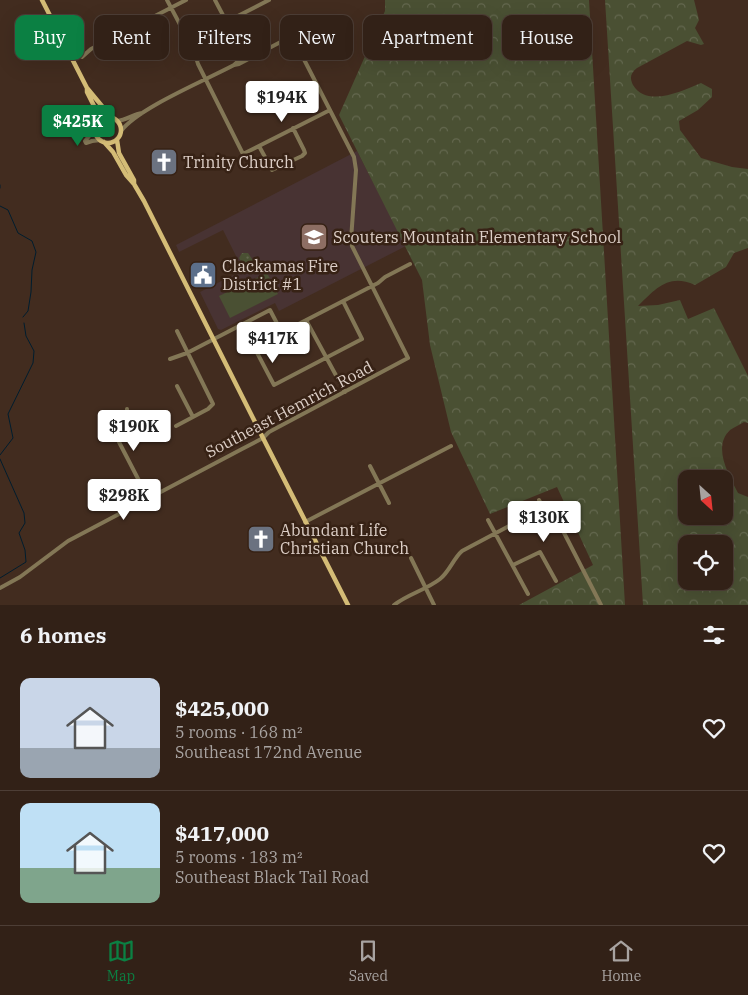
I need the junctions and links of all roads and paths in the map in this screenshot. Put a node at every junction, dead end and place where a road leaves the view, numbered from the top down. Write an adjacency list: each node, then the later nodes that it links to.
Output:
1 (42, 0): 15 (main road)
2 (167, 0): 6 (street)
3 (186, 0): 6 (street)
4 (215, 0): 7 (street)
5 (269, 0): 8 (street)
6 (171, 8): 10 (street); 14 (street)
7 (222, 15)
8 (240, 15)
9 (270, 47): 16 (street)
10 (84, 55)
11 (241, 60): 13 (street)
12 (246, 60): 13 (street)
13 (234, 65): 14 (street)
14 (206, 80): 17 (street); 26 (street)
15 (87, 88): 18 (main road); 20 (main road)
16 (330, 110): 21 (street); 29 (street)
17 (142, 113): 19 (street); 23 (street)
18 (111, 118): 19 (main road); 20 (main road)
19 (117, 120): 23 (main road)
20 (98, 122): 22 (main road)
21 (293, 128): 26 (street); 26 (street)
22 (96, 129): 25 (main road); 25 (street)
23 (121, 131): 24 (main road)
24 (117, 140): 25 (main road); 27 (main road)
25 (102, 141): 27 (main road)
26 (259, 146)
27 (134, 184): 34 (main road)
28 (410, 264): 29 (street)
29 (371, 286): 30 (street); 39 (street, Southeast Hemrich Road)
30 (342, 301): 31 (street); 36 (street)
31 (306, 320): 33 (street); 36 (street)
32 (177, 331): 35 (street)
33 (282, 333): 34 (street); 36 (street)
34 (214, 339): 35 (street); 43 (main road)
35 (187, 353): 37 (street); 41 (street)
36 (326, 358): 39 (street)
37 (170, 359)
38 (177, 386): 41 (street)
39 (344, 392): 43 (street, Southeast Hemrich Road)
40 (127, 409): 47 (street)
41 (192, 417): 42 (street)
42 (176, 426)
43 (262, 438): 47 (street, Southeast Hemrich Road); 52 (main road)
44 (451, 446): 46 (street)
45 (370, 466): 46 (street)
46 (379, 483): 49 (street); 52 (street)
47 (148, 498): 60 (street, Southeast Hemrich Road)
48 (539, 500): 50 (street)
49 (389, 503)
50 (543, 508): 54 (street); 55 (street)
51 (488, 520): 55 (street)
52 (305, 522): 62 (main road)
53 (559, 523): 65 (street)
54 (554, 530)
55 (495, 533): 57 (street); 59 (street)
56 (411, 558): 59 (street)
57 (513, 565): 58 (street); 61 (street)
58 (556, 581)
59 (425, 587): 63 (street); 64 (street)
60 (0, 588)
61 (528, 594)
62 (348, 605)
63 (394, 605)
64 (434, 605)
65 (601, 605)

